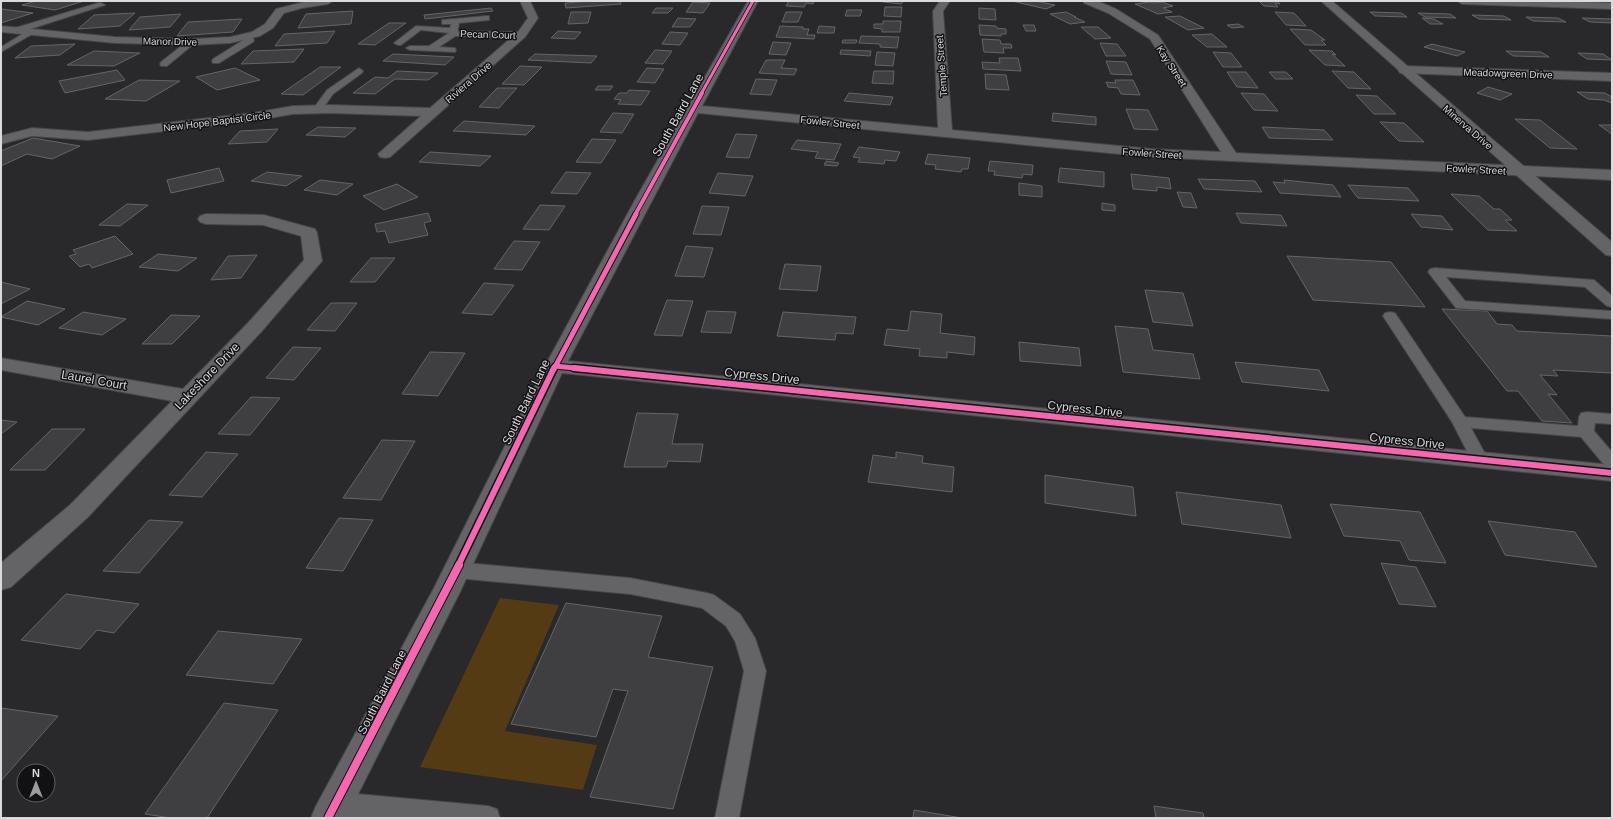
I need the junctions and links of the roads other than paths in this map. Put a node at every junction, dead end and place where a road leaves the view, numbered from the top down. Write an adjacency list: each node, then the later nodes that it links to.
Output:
1 (328, 1): 18 (street, Manor Drive)
2 (525, 1): 17 (street, Riviera Drive)
3 (753, 1): 31 (street, South Baird Lane)
4 (945, 1): 33 (street, Temple Street)
5 (1088, 1): 36 (street, Kay Street)
6 (1326, 1): 27 (street, Minerva Drive)
7 (1462, 1): 9 (street)
8 (100, 5): 14 (lane)
9 (1612, 6)
10 (486, 18): 11 (lane)
11 (455, 21): 12 (lane); 16 (lane)
12 (434, 23)
13 (1, 29): 14 (street, Manor Drive)
14 (18, 30): 15 (street, Manor Drive)
15 (32, 32): 19 (street, Manor Drive); 23 (lane)
16 (454, 32): 17 (street, Pecan Court); 20 (lane); 22 (lane)
17 (521, 35): 32 (street, Riviera Drive)
18 (247, 36): 19 (street, Manor Drive); 25 (lane)
19 (192, 42): 26 (lane)
20 (398, 43)
21 (410, 48): 22 (lane)
22 (431, 49): 24 (lane)
23 (1, 50)
24 (452, 50)
25 (216, 61)
26 (164, 64)
27 (1404, 70): 29 (street, Meadowgreen Drive); 37 (street, Minerva Drive)
28 (359, 71): 30 (lane)
29 (1612, 77)
30 (318, 109): 32 (street, New Hope Baptist Circle); 34 (street, New Hope Baptist Circle)
31 (694, 109): 33 (street, Fowler Street); 45 (street, South Baird Lane)
32 (433, 112): 35 (street, Riviera Drive)
33 (945, 133): 36 (street, Fowler Street)
34 (1, 140)
35 (385, 154)
36 (1232, 158): 37 (street, Fowler Street)
37 (1519, 171): 38 (street, Fowler Street); 40 (street, Minerva Drive)
38 (1612, 175)
39 (206, 219): 46 (street, Lakeshore Drive)
40 (1612, 251)
41 (1612, 303): 42 (lane)
42 (1612, 315)
43 (1390, 316): 48 (lane)
44 (1, 364): 46 (street, Laurel Court)
45 (555, 366): 50 (street, Cypress Drive); 53 (street, South Baird Lane)
46 (187, 396): 54 (street, Lakeshore Drive)
47 (1612, 419): 49 (lane)
48 (1460, 422): 49 (lane); 50 (lane)
49 (1586, 432): 51 (lane)
50 (1479, 460): 52 (street, Cypress Drive)
51 (1612, 463)
52 (1612, 473)
53 (456, 570): 55 (street, South Baird Lane); 57 (lane)
54 (1, 579)
55 (332, 811): 56 (lane)
56 (488, 818)
57 (727, 818)

